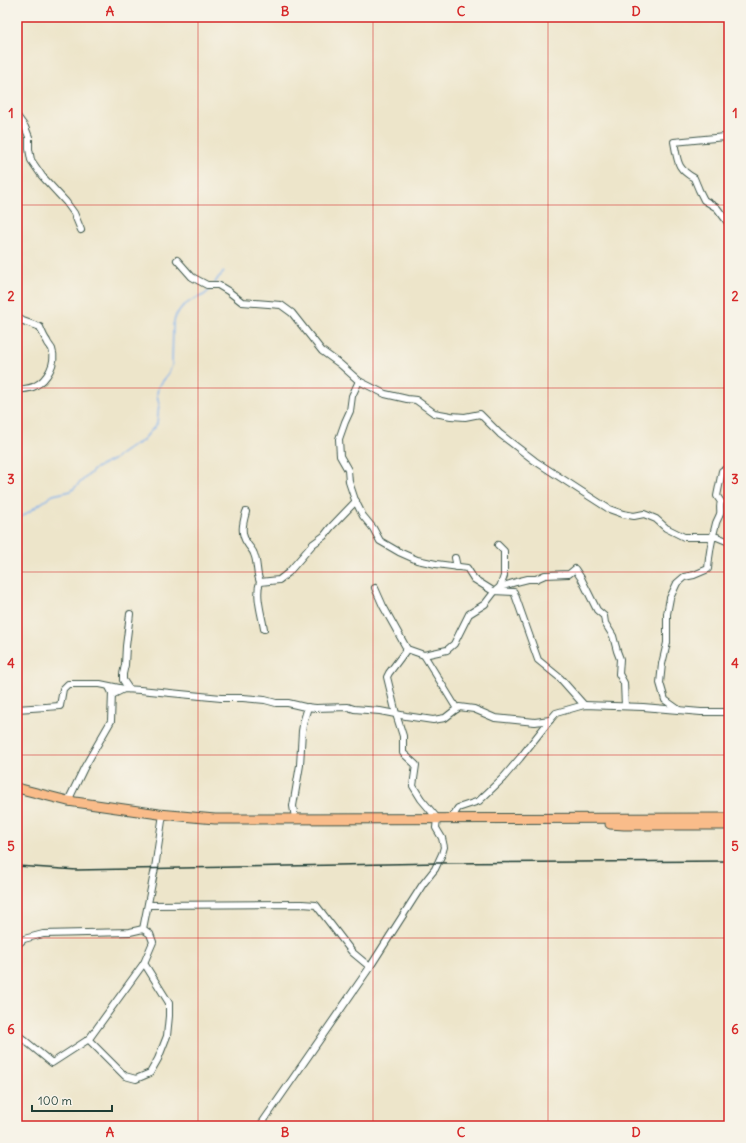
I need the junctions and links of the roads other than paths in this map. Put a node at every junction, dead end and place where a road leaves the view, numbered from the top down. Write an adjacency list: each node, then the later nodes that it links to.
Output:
1 (17, 116): 4 (street)
2 (729, 145): 3 (street)
3 (729, 224)
4 (80, 230)
5 (177, 260): 7 (street)
6 (17, 317): 8 (street)
7 (359, 381): 10 (street); 12 (street)
8 (17, 390)
9 (729, 468): 12 (street)
10 (356, 501): 16 (street); 17 (street)
11 (246, 512): 17 (street)
12 (713, 537): 13 (street); 32 (street)
13 (729, 542)
14 (498, 545): 19 (street)
15 (455, 558): 16 (street)
16 (456, 567): 19 (street)
17 (260, 582): 21 (street)
18 (375, 588): 22 (street)
19 (497, 589): 23 (street); 27 (street); 28 (street)
20 (130, 614): 25 (street)
21 (264, 630)
22 (407, 649): 23 (street); 34 (street)
23 (424, 655): 31 (street)
24 (109, 687): 25 (street); 26 (street); 30 (street)
25 (126, 689): 26 (street); 29 (street)
26 (112, 695): 37 (street)
27 (584, 705): 28 (street); 35 (street)
28 (625, 706): 32 (street)
29 (308, 707): 34 (street); 39 (street)
30 (17, 709)
31 (457, 709): 34 (street); 35 (street)
32 (680, 710): 33 (street)
33 (729, 712)
34 (396, 714): 40 (street)
35 (550, 720): 42 (street)
36 (17, 788): 37 (highway)
37 (68, 801): 38 (highway)
38 (163, 814): 39 (highway); 45 (street)
39 (295, 818): 40 (highway)
40 (437, 818): 42 (highway); 49 (street)
41 (729, 818): 43 (highway)
42 (451, 819): 43 (highway)
43 (546, 819): 44 (highway)
44 (729, 825)
45 (148, 906): 46 (street); 49 (street)
46 (143, 929): 47 (street); 48 (street)
47 (17, 945)
48 (144, 963): 51 (street); 51 (street)
49 (370, 967): 52 (street)
50 (17, 1034): 51 (street)
51 (88, 1040)
52 (260, 1126)

